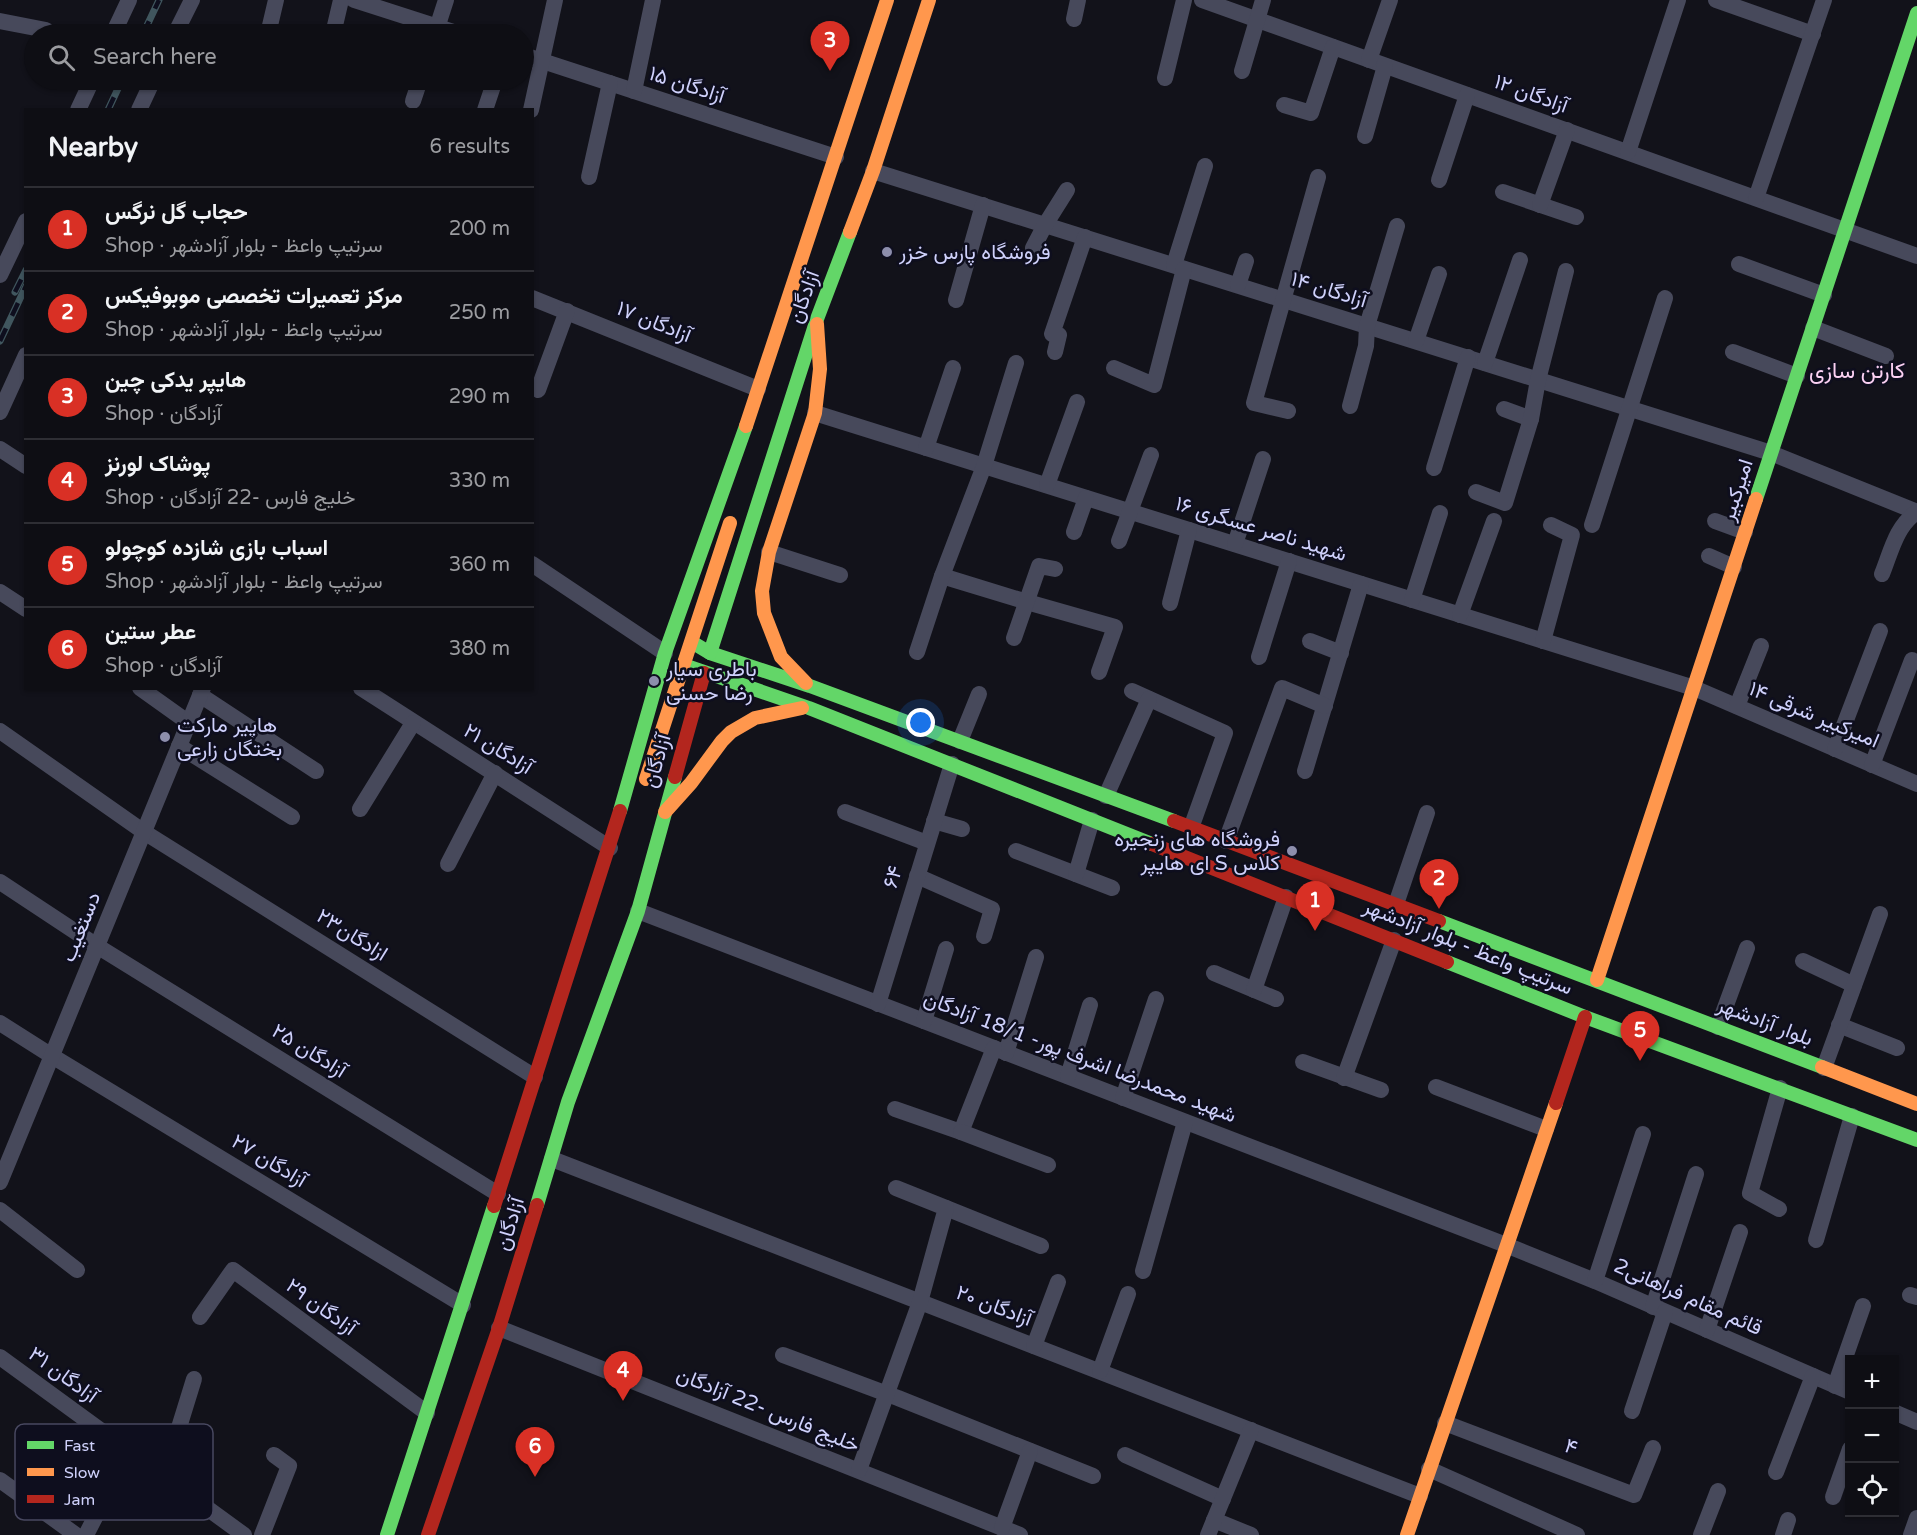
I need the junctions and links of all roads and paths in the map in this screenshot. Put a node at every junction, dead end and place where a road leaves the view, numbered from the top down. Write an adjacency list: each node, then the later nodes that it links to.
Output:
1 (129, 0): 23 (street)
2 (192, 0): 24 (street)
3 (276, 0): 25 (street)
4 (341, 0): 26 (street)
5 (446, 0): 28 (street)
6 (555, 0): 37 (street)
7 (653, 0): 47 (street)
8 (887, 0): 30 (main road, آزادگان)
9 (929, 0): 55 (main road, آزادگان)
10 (1078, 0): 20 (street)
11 (1184, 0): 40 (street)
12 (1202, 0): 21 (street, ۱۲ آزادگان)
13 (1263, 0): 21 (street)
14 (1390, 0): 36 (street)
15 (1678, 0): 58 (street)
16 (1716, 0): 31 (street)
17 (1824, 0): 31 (street)
18 (358, 1): 27 (street)
19 (1917, 13): 32 (main road, امیرکبیر)
20 (1074, 19)
21 (1258, 20): 34 (street, ۱۲ آزادگان); 39 (street)
22 (0, 21): 29 (street)
23 (118, 24)
24 (180, 24)
25 (270, 24)
26 (335, 24)
27 (418, 24)
28 (438, 24)
29 (24, 26)
30 (879, 26): 33 (main road); 46 (main road, آزادگان)
31 (1813, 33): 67 (street)
32 (1914, 33): 74 (main road, امیرکبیر)
33 (888, 44)
34 (1334, 47): 36 (street, ۱۲ آزادگان); 50 (street)
35 (534, 59): 37 (street, ۱۵ آزادگان)
36 (1369, 60): 38 (street, ۱۲ آزادگان)
37 (543, 62): 41 (street, ۱۵ آزادگان); 54 (street)
38 (1385, 66): 48 (street, ۱۲ آزادگان); 57 (street)
39 (1242, 71)
40 (1165, 78)
41 (610, 83): 47 (street, ۱۵ آزادگان); 62 (street)
42 (87, 90): 51 (street)
43 (148, 90): 52 (street)
44 (417, 90): 49 (street)
45 (492, 90): 53 (street)
46 (858, 90): 55 (main road); 59 (main road, آزادگان)
47 (634, 91): 59 (street, ۱۵ آزادگان)
48 (1467, 95): 56 (street, ۱۲ آزادگان); 64 (street)
49 (413, 101)
50 (1284, 105)
51 (79, 108)
52 (140, 108)
53 (486, 108)
54 (532, 108)
55 (893, 109): 61 (main road, آزادگان)
56 (1567, 130): 58 (street, ۱۲ آزادگان); 69 (street)
57 (1365, 136)
58 (1628, 152): 67 (street, ۱۲ آزادگان)
59 (836, 157): 107 (main road, آزادگان)
60 (1205, 166): 81 (street)
61 (873, 171): 68 (street, ۱۴ آزادگان); 92 (main road, آزادگان)
62 (588, 177)
63 (1318, 177): 90 (street)
64 (1439, 180)
65 (1067, 190): 72 (street)
66 (1503, 192): 69 (street)
67 (1756, 198): 74 (street, ۱۲ آزادگان)
68 (983, 205): 72 (street, ۱۴ آزادگان); 89 (street)
69 (1540, 205): 70 (street)
70 (1576, 217)
71 (24, 225): 84 (street)
72 (1045, 225): 75 (street, ۱۴ آزادگان); 76 (street)
73 (1397, 226): 93 (street)
74 (1845, 230): 77 (street, ۱۲ آزادگان); 86 (main road, امیرکبیر)
75 (1085, 237): 81 (street, ۱۴ آزادگان); 96 (street)
76 (1033, 248)
77 (1917, 256)
78 (1520, 260): 102 (street)
79 (1246, 261): 85 (street)
80 (1739, 264): 86 (street)
81 (1179, 267): 85 (street, ۱۴ آزادگان); 104 (street)
82 (1566, 271): 106 (street)
83 (1439, 274): 95 (street)
84 (0, 275)
85 (1238, 285): 90 (street, ۱۴ آزادگان)
86 (1824, 295): 94 (main road, امیرکبیر)
87 (1665, 298): 111 (street)
88 (534, 299): 91 (street, ۱۷ آزادگان)
89 (957, 300)
90 (1283, 300): 93 (street, ۱۴ آزادگان); 113 (street)
91 (567, 312): 107 (street, ۱۷ آزادگان); 108 (street)
92 (817, 319): 115 (main road); 165 (main road, آزادگان)
93 (1367, 326): 95 (street, ۱۴ آزادگان); 110 (street)
94 (1813, 328): 99 (street); 105 (main road, امیرکبیر)
95 (1416, 341): 98 (street, ۱۴ آزادگان)
96 (1055, 352)
97 (1733, 352): 105 (street)
98 (1468, 357): 102 (street, ۱۴ آزادگان); 124 (street)
99 (1886, 357)
100 (24, 359): 114 (street)
101 (1017, 363): 123 (street)
102 (1485, 363): 106 (street, ۱۴ آزادگان)
103 (953, 368): 117 (street)
104 (1114, 368)
105 (1797, 376): 119 (main road, امیرکبیر)
106 (1538, 380): 111 (street, ۱۴ آزادگان); 116 (street)
107 (758, 389): 126 (main road, آزادگان)
108 (538, 390)
109 (1077, 402): 125 (street)
110 (1350, 406)
111 (1630, 408): 119 (street, ۱۴ آزادگان); 135 (street)
112 (1504, 410): 116 (street)
113 (1288, 411)
114 (0, 412)
115 (815, 413): 117 (street, ۱۶ شهید ناصر عسگری); 141 (main road)
116 (1531, 419): 127 (street)
117 (926, 448): 123 (street, ۱۶ شهید ناصر عسگری)
118 (0, 449): 122 (street)
119 (1772, 453): 130 (street, ۱۴ آزادگان); 138 (main road, امیرکبیر)
120 (1151, 455): 129 (street)
121 (1263, 459): 140 (street)
122 (24, 465)
123 (984, 466): 125 (street, ۱۶ شهید ناصر عسگری); 149 (street)
124 (1434, 468)
125 (1047, 485): 128 (street, ۱۶ شهید ناصر عسگری)
126 (725, 489): 160 (main road); 164 (main road, آزادگان)
127 (1476, 492)
128 (1086, 498): 129 (street, ۱۶ شهید ناصر عسگری); 137 (street)
129 (1131, 512): 136 (street, ۱۶ شهید ناصر عسگری); 139 (street)
130 (1917, 512): 147 (street)
131 (1440, 513): 152 (street)
132 (1494, 521): 156 (street)
133 (1716, 521): 138 (street)
134 (1551, 525): 159 (street)
135 (1592, 525)
136 (1189, 530): 140 (street, ۱۶ شهید ناصر عسگری); 154 (street)
137 (1074, 532)
138 (1745, 532): 145 (main road, امیرکبیر)
139 (1119, 541)
140 (1235, 544): 143 (street, ۱۶ شهید ناصر عسگری)
141 (770, 552): 148 (street); 172 (main road)
142 (1708, 556): 145 (street)
143 (1289, 561): 150 (street, ۱۶ شهید ناصر عسگری); 167 (street)
144 (534, 565): 164 (street)
145 (1734, 567): 173 (main road, امیرکبیر)
146 (1055, 569): 153 (street)
147 (1882, 574)
148 (840, 575)
149 (942, 576): 153 (street); 163 (street)
150 (1361, 584): 152 (street, ۱۶ شهید ناصر عسگری); 166 (street)
151 (0, 592): 155 (street)
152 (1412, 600): 156 (street, ۱۶ شهید ناصر عسگری)
153 (1027, 602): 158 (street); 170 (street)
154 (1170, 603)
155 (24, 608)
156 (1460, 615): 159 (street, ۱۶ شهید ناصر عسگری)
157 (1880, 631): 188 (street)
158 (1014, 638)
159 (1544, 641): 173 (street, ۱۶ شهید ناصر عسگری)
160 (692, 642): 165 (main road, سرتیپ واعظ - بلوار آزادشهر); 169 (main road)
161 (1310, 642): 166 (street)
162 (1761, 646): 181 (street)
163 (917, 652)
164 (665, 653): 203 (main road, آزادگان)
165 (710, 653): 171 (main road, آزادگان); 172 (main road, سرتیپ واعظ - بلوار آزادشهر)
166 (1341, 653): 180 (street)
167 (1259, 657)
168 (1912, 660): 190 (street)
169 (685, 665): 171 (main road, سرتیپ واعظ - بلوار آزادشهر); 203 (main road)
170 (1099, 672)
171 (704, 673): 182 (main road, سرتیپ واعظ - بلوار آزادشهر); 197 (main road, آزادگان)
172 (810, 686): 186 (main road, سرتیپ واعظ - بلوار آزادشهر)
173 (1694, 688): 181 (street, ۱۴ امیرکبیر شرقی); 228 (main road, امیرکبیر)
174 (143, 690): 183 (street)
175 (364, 690): 184 (street, ۲۱ آزادگان)
176 (1132, 691): 179 (street)
177 (202, 692): 183 (street, دستغیب); 191 (street)
178 (979, 694): 186 (street)
179 (1149, 699): 195 (street); 204 (street)
180 (1325, 706): 192 (street); 207 (street)
181 (1737, 706): 188 (street, ۱۴ امیرکبیر شرقی)
182 (808, 708): 189 (main road, سرتیپ واعظ - بلوار آزادشهر); 197 (main road)
183 (189, 723): 187 (street, دستغیب)
184 (413, 723): 193 (street, ۲۱ آزادگان); 196 (street)
185 (0, 731): 206 (street, ۲۳ازادگان)
186 (960, 741): 195 (main road, سرتیپ واعظ - بلوار آزادشهر)
187 (180, 746): 200 (street); 206 (street, دستغیب)
188 (1835, 749): 190 (street, ۱۴ امیرکبیر شرقی)
189 (952, 764): 201 (main road, سرتیپ واعظ - بلوار آزادشهر); 202 (street, ۶۴)
190 (1872, 765): 194 (street, ۱۴ امیرکبیر شرقی)
191 (316, 771)
192 (1305, 771)
193 (495, 773): 209 (street, ۲۱ آزادگان); 211 (street)
194 (1917, 784)
195 (1106, 796): 204 (main road, سرتیپ واعظ - بلوار آزادشهر)
196 (360, 809)
197 (664, 813): 218 (main road, آزادگان)
198 (1427, 813): 217 (street)
199 (844, 814): 208 (street)
200 (291, 817)
201 (1092, 820): 212 (street); 216 (main road, سرتیپ واعظ - بلوار آزادشهر)
202 (934, 821): 205 (street); 208 (street, ۶۴)
203 (616, 827): 209 (main road, آزادگان)
204 (1191, 828): 207 (main road, سرتیپ واعظ - بلوار آزادشهر)
205 (962, 829)
206 (144, 832): 222 (street, دستغیب); 245 (street, ۲۳ازادگان)
207 (1226, 840): 217 (main road, سرتیپ واعظ - بلوار آزادشهر)
208 (927, 843): 213 (street, ۶۴)
209 (610, 848): 245 (main road, آزادگان)
210 (1016, 851): 212 (street)
211 (448, 864)
212 (1076, 874): 215 (street)
213 (917, 876): 220 (street); 233 (street, ۶۴)
214 (0, 882): 222 (street, ۲۵ آزادگان)
215 (1112, 888)
216 (1286, 897): 221 (main road, سرتیپ واعظ - بلوار آزادشهر); 230 (street)
217 (1396, 904): 228 (main road, سرتیپ واعظ - بلوار آزادشهر)
218 (638, 911): 233 (street, شهید محمدرضا اشرف پور- 18/1 آزادگان); 261 (main road, آزادگان)
219 (1881, 914): 229 (street)
220 (984, 936)
221 (1394, 940): 235 (main road, سرتیپ واعظ - بلوار آزادشهر); 247 (street)
222 (97, 946): 242 (street, دستغیب); 266 (street, ۲۵ آزادگان)
223 (1747, 948): 239 (street)
224 (946, 949): 236 (street)
225 (1036, 957): 241 (street)
226 (1803, 962): 229 (street)
227 (1214, 973): 230 (street)
228 (1597, 980): 239 (main road, بلوار آزادشهر)
229 (1854, 985): 238 (street)
230 (1254, 990): 232 (street)
231 (1156, 999): 251 (street)
232 (1276, 999)
233 (878, 1004): 236 (street, شهید محمدرضا اشرف پور- 18/1 آزادگان)
234 (1090, 1005): 246 (street)
235 (1585, 1017): 249 (main road, سرتیپ واعظ - بلوار آزادشهر); 256 (main road)
236 (924, 1021): 241 (street, شهید محمدرضا اشرف پور- 18/1 آزادگان)
237 (0, 1023): 242 (street, ۲۷ آزادگان)
238 (1839, 1025): 240 (street); 244 (street)
239 (1718, 1027): 244 (main road, بلوار آزادشهر)
240 (1897, 1048)
241 (1000, 1050): 246 (street, شهید محمدرضا اشرف پور- 18/1 آزادگان); 257 (street)
242 (52, 1056): 260 (street, دستغیب); 280 (street, ۲۷ آزادگان)
243 (1303, 1062): 247 (street)
244 (1824, 1068): 252 (main road, بلوار آزادشهر)
245 (535, 1077): 266 (main road, آزادگان)
246 (1068, 1077): 251 (street, شهید محمدرضا اشرف پور- 18/1 آزادگان)
247 (1344, 1078): 250 (street)
248 (1437, 1087): 256 (street)
249 (1780, 1089): 254 (main road, سرتیپ واعظ - بلوار آزادشهر); 268 (street)
250 (1381, 1090)
251 (1123, 1098): 255 (street, شهید محمدرضا اشرف پور- 18/1 آزادگان)
252 (1917, 1104)
253 (895, 1109): 257 (street)
254 (1852, 1116): 259 (main road, سرتیپ واعظ - بلوار آزادشهر); 271 (street)
255 (1185, 1122): 272 (street, شهید محمدرضا اشرف پور- 18/1 آزادگان); 275 (street)
256 (1546, 1129): 272 (main road)
257 (961, 1132): 262 (street)
258 (1643, 1134): 276 (street)
259 (1917, 1140)
260 (5, 1155): 264 (street, دستغیب)
261 (552, 1159): 279 (street, ۲۰ آزادگان); 284 (main road, آزادگان)
262 (1048, 1165)
263 (1696, 1174): 282 (street)
264 (0, 1182)
265 (896, 1188): 267 (street)
266 (498, 1194): 280 (main road, آزادگان)
267 (946, 1208): 273 (street); 279 (street)
268 (1779, 1209)
269 (0, 1210): 274 (street)
270 (1740, 1232): 285 (street)
271 (1816, 1240)
272 (1506, 1245): 276 (street, 2قائم مقام فراهانی); 298 (main road)
273 (1041, 1246)
274 (78, 1270)
275 (1143, 1271)
276 (1595, 1281): 282 (street, 2قائم مقام فراهانی)
277 (1058, 1282): 286 (street)
278 (1128, 1294): 289 (street)
279 (920, 1302): 286 (street, ۲۰ آزادگان); 293 (street)
280 (463, 1305): 295 (main road, آزادگان)
281 (1863, 1305): 292 (street)
282 (1659, 1310): 285 (street, 2قائم مقام فراهانی); 294 (street)
283 (200, 1317): 295 (street, ۲۹ آزادگان)
284 (499, 1328): 308 (street, خلیج فارس -22 آزادگان); 328 (main road, آزادگان)
285 (1707, 1330): 290 (street, 2قائم مقام فراهانی)
286 (1034, 1346): 289 (street, ۲۰ آزادگان)
287 (783, 1355): 293 (street)
288 (0, 1357): 299 (street, ۳۱ آزادگان)
289 (1100, 1371): 301 (street, ۲۰ آزادگان)
290 (1813, 1376): 292 (street, 2قائم مقام فراهانی); 309 (street)
291 (194, 1379): 300 (street)
292 (1842, 1389)
293 (885, 1395): 303 (street); 308 (street)
294 (1632, 1411)
295 (427, 1413): 327 (main road, آزادگان)
296 (1899, 1414): 297 (street)
297 (1917, 1422)
298 (1445, 1423): 302 (street, ۴); 307 (main road)
299 (92, 1424)
300 (180, 1424)
301 (1251, 1430): 314 (street, ۲۰ آزادگان); 316 (street)
302 (1653, 1448)
303 (1030, 1451): 310 (street); 322 (street)
304 (274, 1455): 326 (street)
305 (1125, 1455): 316 (street)
306 (1845, 1463): 315 (street)
307 (1429, 1469): 314 (main road); 332 (street)
308 (859, 1470): 322 (street, خلیج فارس -22 آزادگان)
309 (1776, 1472)
310 (1093, 1476)
311 (0, 1480): 312 (street)
312 (15, 1491)
313 (1718, 1491): 333 (street)
314 (1420, 1496): 331 (main road)
315 (1833, 1497)
316 (1223, 1498): 321 (street)
317 (213, 1512): 325 (street, ۳۱ آزادگان)
318 (1917, 1518): 334 (street)
319 (55, 1520): 323 (street)
320 (94, 1520): 324 (street)
321 (1211, 1527): 330 (street)
322 (1002, 1528): 329 (street, خلیج فارس -22 آزادگان)
323 (76, 1535)
324 (86, 1535)
325 (244, 1535)
326 (262, 1535)
327 (387, 1535)
328 (428, 1535)
329 (1020, 1535)
330 (1251, 1535)
331 (1407, 1535)
332 (1577, 1535)
333 (1701, 1535)
334 (1911, 1535)

